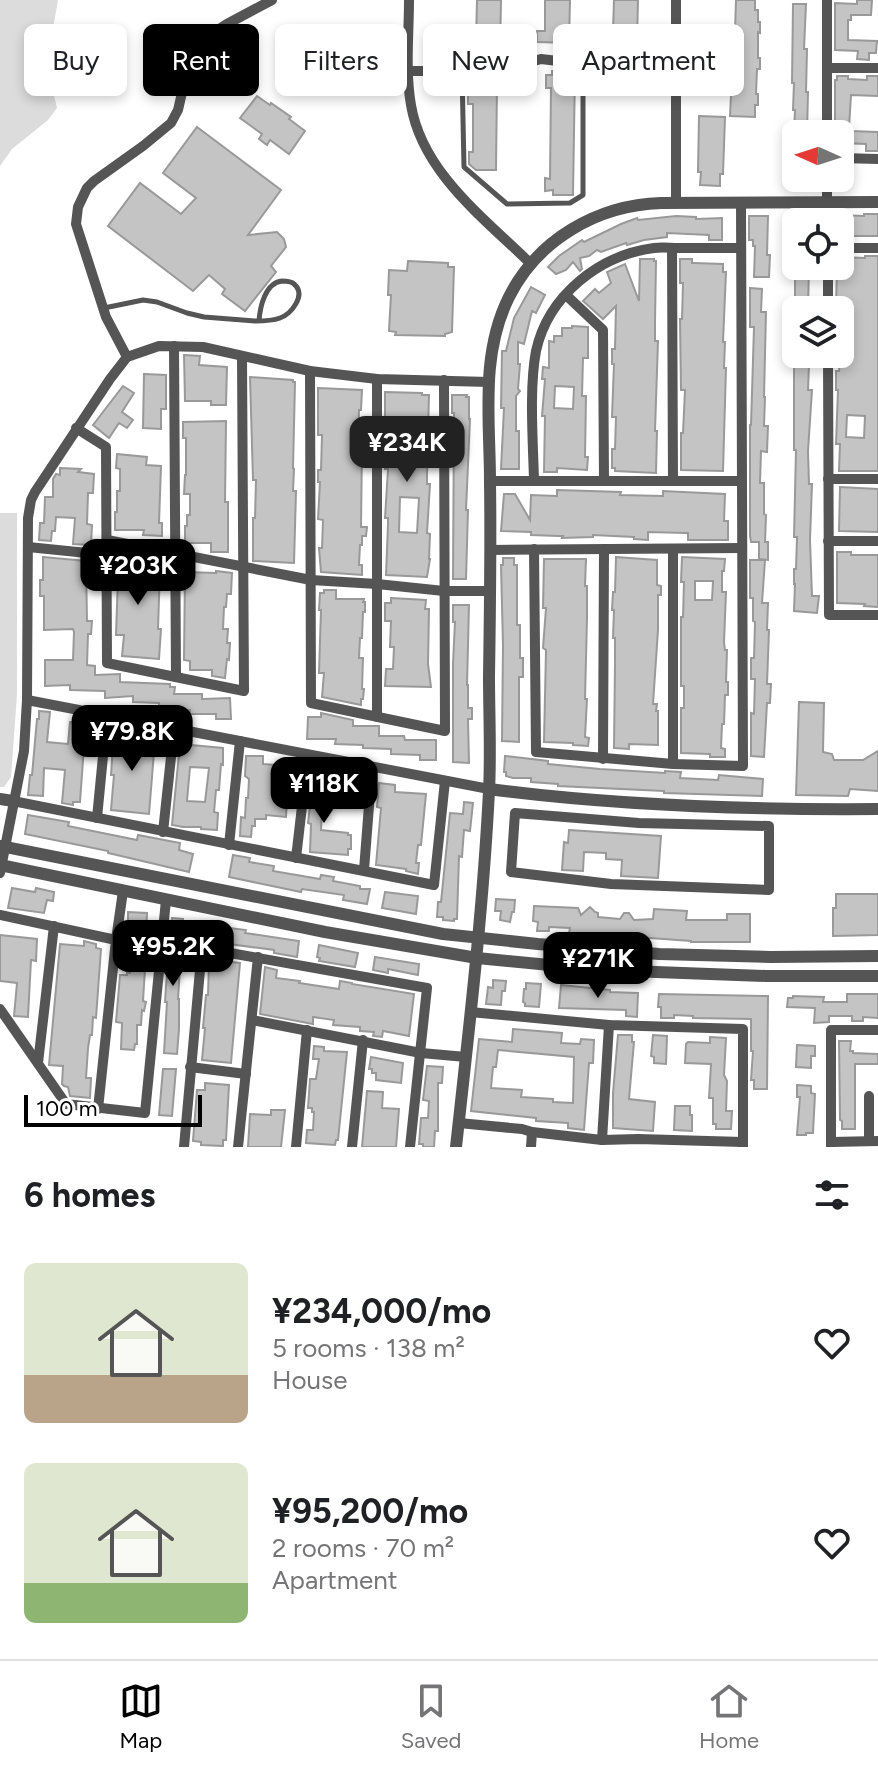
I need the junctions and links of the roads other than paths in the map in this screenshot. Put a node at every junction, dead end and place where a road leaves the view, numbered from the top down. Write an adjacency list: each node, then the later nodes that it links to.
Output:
1 (272, 0): 28 (street)
2 (409, 0): 8 (street)
3 (676, 0): 5 (street)
4 (827, 0): 6 (street)
5 (676, 24)
6 (827, 68): 7 (street); 13 (street)
7 (878, 68)
8 (409, 71): 9 (street); 26 (street)
9 (423, 71)
10 (463, 96): 11 (lane)
11 (583, 96)
12 (676, 96): 18 (street)
13 (827, 120)
14 (854, 158): 15 (street)
15 (878, 159)
16 (827, 192): 17 (street)
17 (827, 201): 19 (street); 20 (street); 21 (street)
18 (676, 202): 20 (street); 26 (street)
19 (878, 202)
20 (741, 203): 23 (street)
21 (827, 208)
22 (672, 248): 23 (street); 27 (street); 43 (street)
23 (740, 248): 45 (street)
24 (854, 248): 25 (street)
25 (878, 248)
26 (531, 264): 37 (street)
27 (566, 295): 41 (street); 42 (street)
28 (103, 308): 29 (lane); 31 (street)
29 (259, 321): 29 (lane)
30 (174, 346): 31 (street); 32 (street); 55 (street)
31 (127, 357): 38 (street)
32 (242, 357): 34 (street); 57 (street)
33 (828, 368): 39 (street)
34 (310, 371): 35 (street); 58 (street)
35 (377, 379): 36 (street); 59 (street)
36 (444, 380): 37 (street); 60 (street)
37 (489, 382): 44 (street)
38 (76, 428): 46 (street); 49 (street)
39 (828, 479): 40 (street); 47 (street)
40 (878, 479)
41 (534, 480): 42 (street); 44 (street)
42 (604, 480): 43 (street)
43 (673, 480): 45 (street)
44 (490, 481): 54 (street)
45 (741, 481): 50 (street)
46 (107, 540): 55 (street); 56 (street)
47 (828, 541): 48 (street); 62 (street)
48 (878, 541)
49 (28, 547): 56 (street); 64 (street)
50 (742, 548): 53 (street); 71 (street)
51 (534, 549): 52 (street); 54 (street); 70 (street)
52 (604, 549): 53 (street); 70 (street)
53 (673, 549): 71 (street)
54 (490, 550): 61 (street)
55 (177, 553): 57 (street); 63 (street)
56 (107, 555): 63 (street)
57 (243, 566): 58 (street); 63 (street)
58 (311, 580): 59 (street); 66 (street)
59 (377, 584): 60 (street); 66 (street)
60 (444, 591): 61 (street); 66 (street)
61 (490, 591): 74 (street)
62 (878, 615)
63 (176, 677)
64 (27, 700): 65 (street); 75 (street)
65 (107, 715): 67 (street); 79 (street)
66 (377, 717)
67 (174, 729): 68 (street); 82 (street)
68 (240, 741): 69 (street); 83 (street)
69 (308, 755): 72 (street); 85 (street)
70 (603, 759): 71 (street)
71 (673, 764)
72 (372, 767): 73 (street); 87 (street)
73 (445, 781): 74 (street); 87 (street)
74 (489, 789): 76 (street); 92 (street)
75 (7, 800): 79 (street); 84 (street)
76 (600, 802): 77 (street); 80 (street)
77 (686, 807): 78 (street); 81 (street)
78 (878, 809)
79 (97, 818): 82 (street)
80 (599, 819): 81 (street); 81 (street)
81 (685, 824)
82 (163, 832): 83 (street)
83 (229, 845): 85 (street)
84 (2, 846): 86 (street); 92 (street)
85 (296, 858): 87 (street)
86 (0, 868): 88 (street)
87 (364, 870)
88 (123, 891): 89 (street); 93 (street)
89 (166, 900): 96 (street); 111 (street)
90 (0, 915): 91 (street)
91 (54, 926): 93 (street); 107 (street)
92 (478, 938): 94 (street); 96 (street)
93 (116, 940): 111 (street)
94 (878, 956)
95 (258, 957): 100 (street); 105 (street); 108 (street)
96 (477, 958): 97 (street); 99 (street)
97 (878, 976)
98 (0, 1009): 107 (street)
99 (470, 1012): 101 (street); 106 (street)
100 (252, 1020): 102 (street); 109 (street)
101 (609, 1025): 114 (street); 117 (street)
102 (307, 1030): 104 (street); 121 (street)
103 (878, 1030): 118 (street)
104 (363, 1040): 105 (street); 122 (street)
105 (421, 1053): 106 (street); 123 (street)
106 (466, 1057): 112 (street)
107 (38, 1063): 111 (street)
108 (190, 1067): 109 (street); 119 (street)
109 (246, 1074): 120 (street)
110 (869, 1096): 115 (street)
111 (98, 1109)
112 (459, 1123): 113 (street); 124 (street)
113 (532, 1132): 114 (street); 125 (street)
114 (602, 1140): 116 (street)
115 (874, 1141): 118 (street)
116 (638, 1143): 117 (street)
117 (743, 1144)
118 (831, 1145)
119 (184, 1147)
120 (238, 1147)
121 (296, 1147)
122 (352, 1147)
123 (410, 1147)
124 (456, 1147)
125 (531, 1147)

